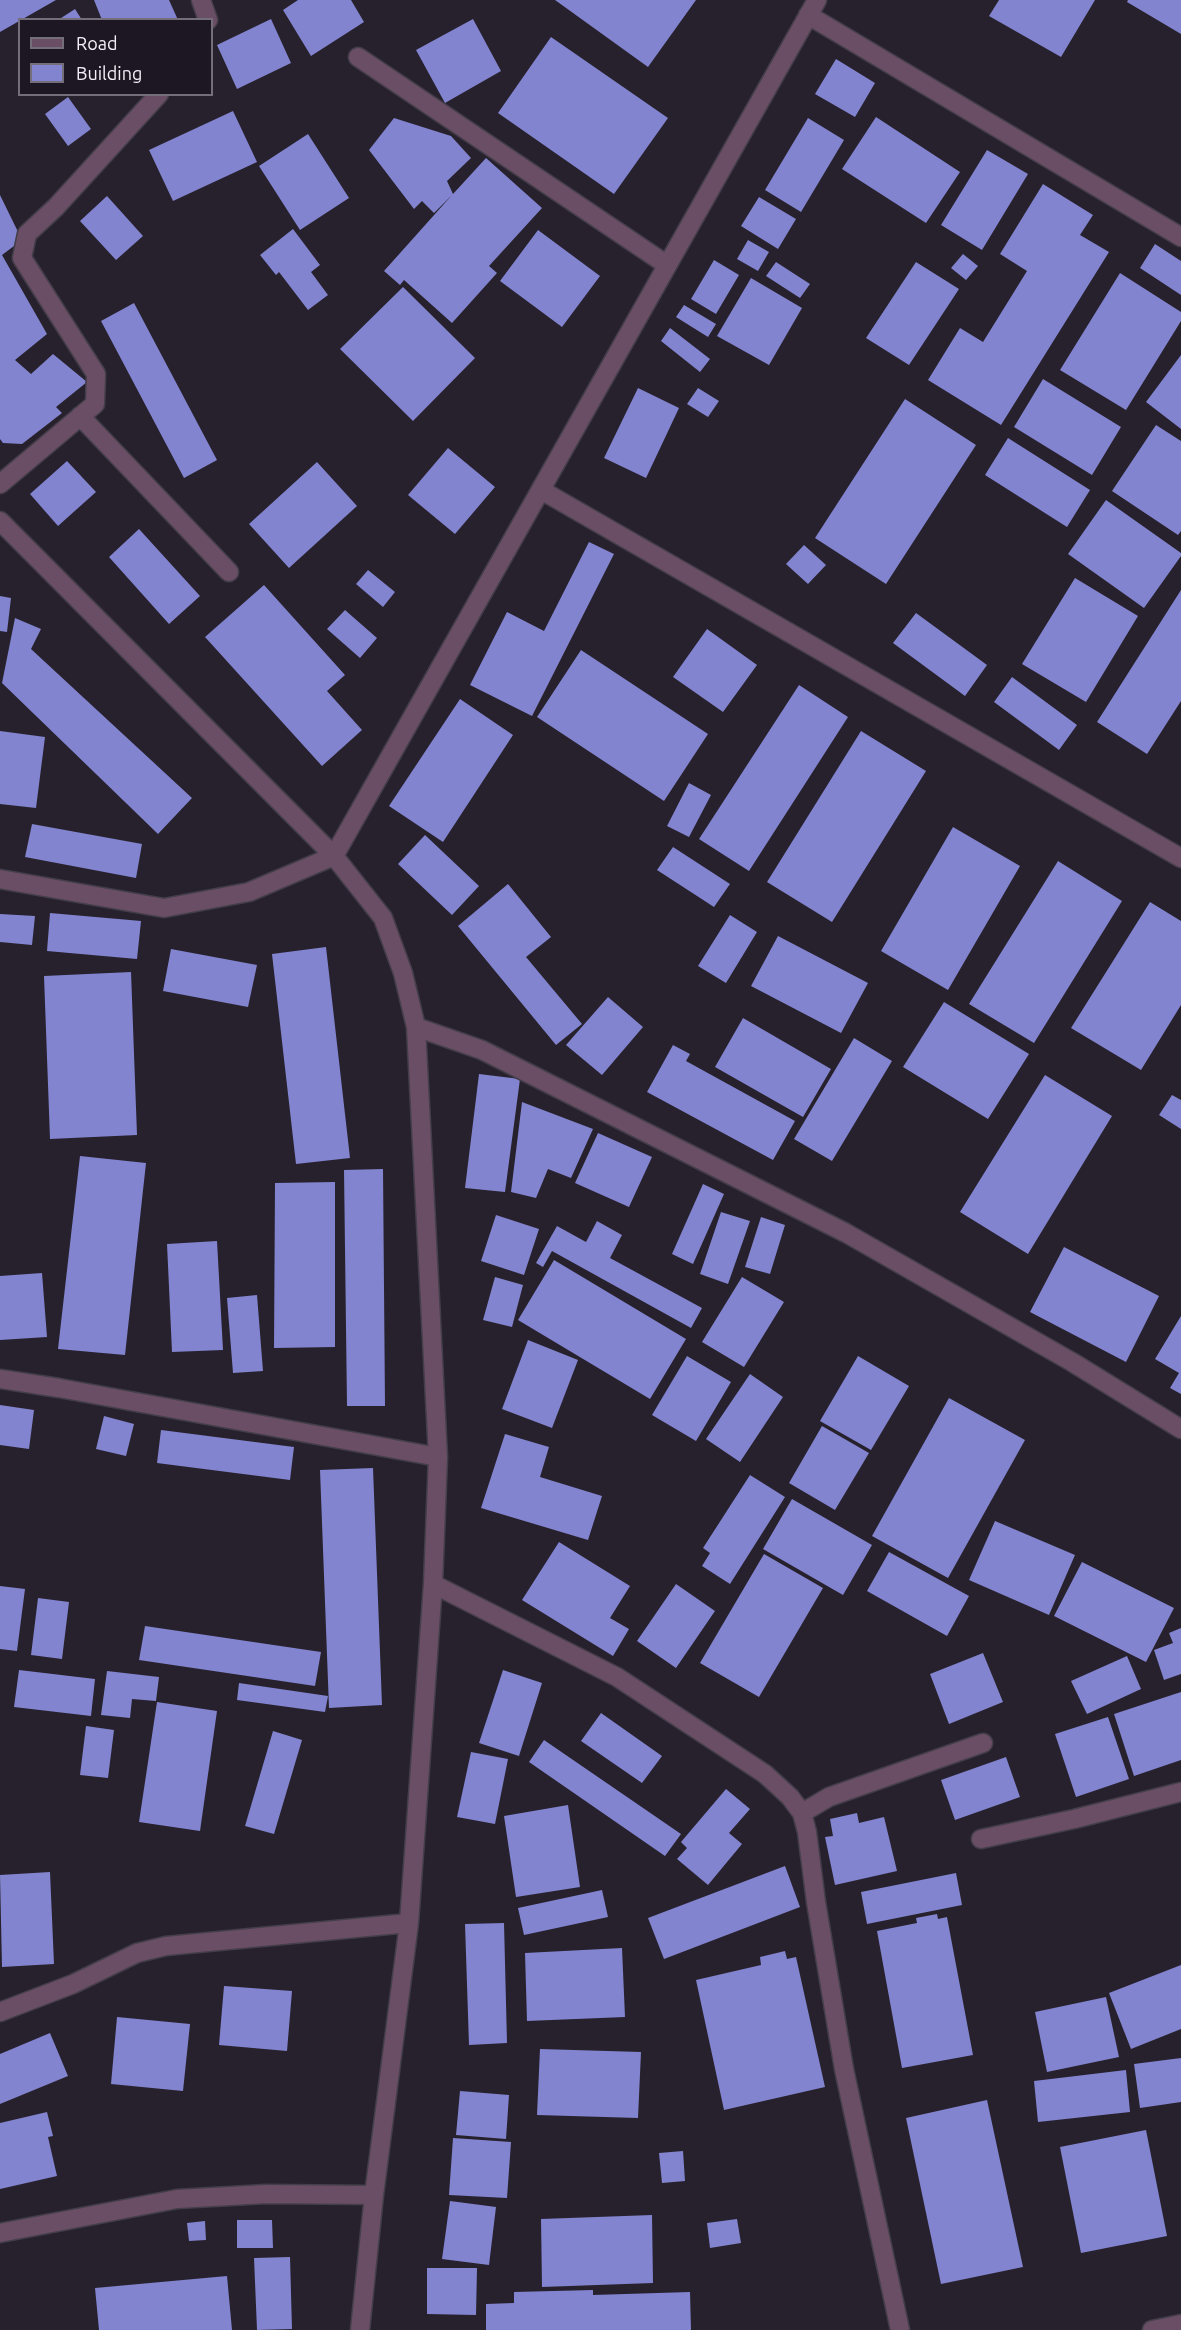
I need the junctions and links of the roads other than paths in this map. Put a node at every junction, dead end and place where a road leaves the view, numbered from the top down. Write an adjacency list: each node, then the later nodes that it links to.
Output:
1 (201, 0): 3 (street)
2 (812, 8): 6 (street); 7 (street)
3 (207, 18)
4 (358, 57): 7 (street)
5 (157, 96): 8 (street)
6 (1181, 237)
7 (667, 265): 10 (street)
8 (80, 416): 9 (street); 12 (street)
9 (0, 484)
10 (541, 490): 13 (street); 14 (street)
11 (0, 521): 13 (street)
12 (229, 572)
13 (334, 856): 15 (street); 16 (street)
14 (1181, 858)
15 (0, 879)
16 (416, 1027): 18 (street); 19 (street)
17 (0, 1379): 19 (street)
18 (1181, 1429)
19 (438, 1457): 20 (street)
20 (433, 1584): 23 (street); 25 (street)
21 (983, 1743): 23 (street)
22 (1181, 1792): 24 (street)
23 (802, 1813): 31 (street)
24 (981, 1839)
25 (410, 1923): 26 (street); 27 (street)
26 (0, 2012)
27 (375, 2195): 28 (street); 30 (street)
28 (0, 2233)
29 (1181, 2324): 32 (street)
30 (360, 2330)
31 (900, 2330)
32 (1152, 2330)

